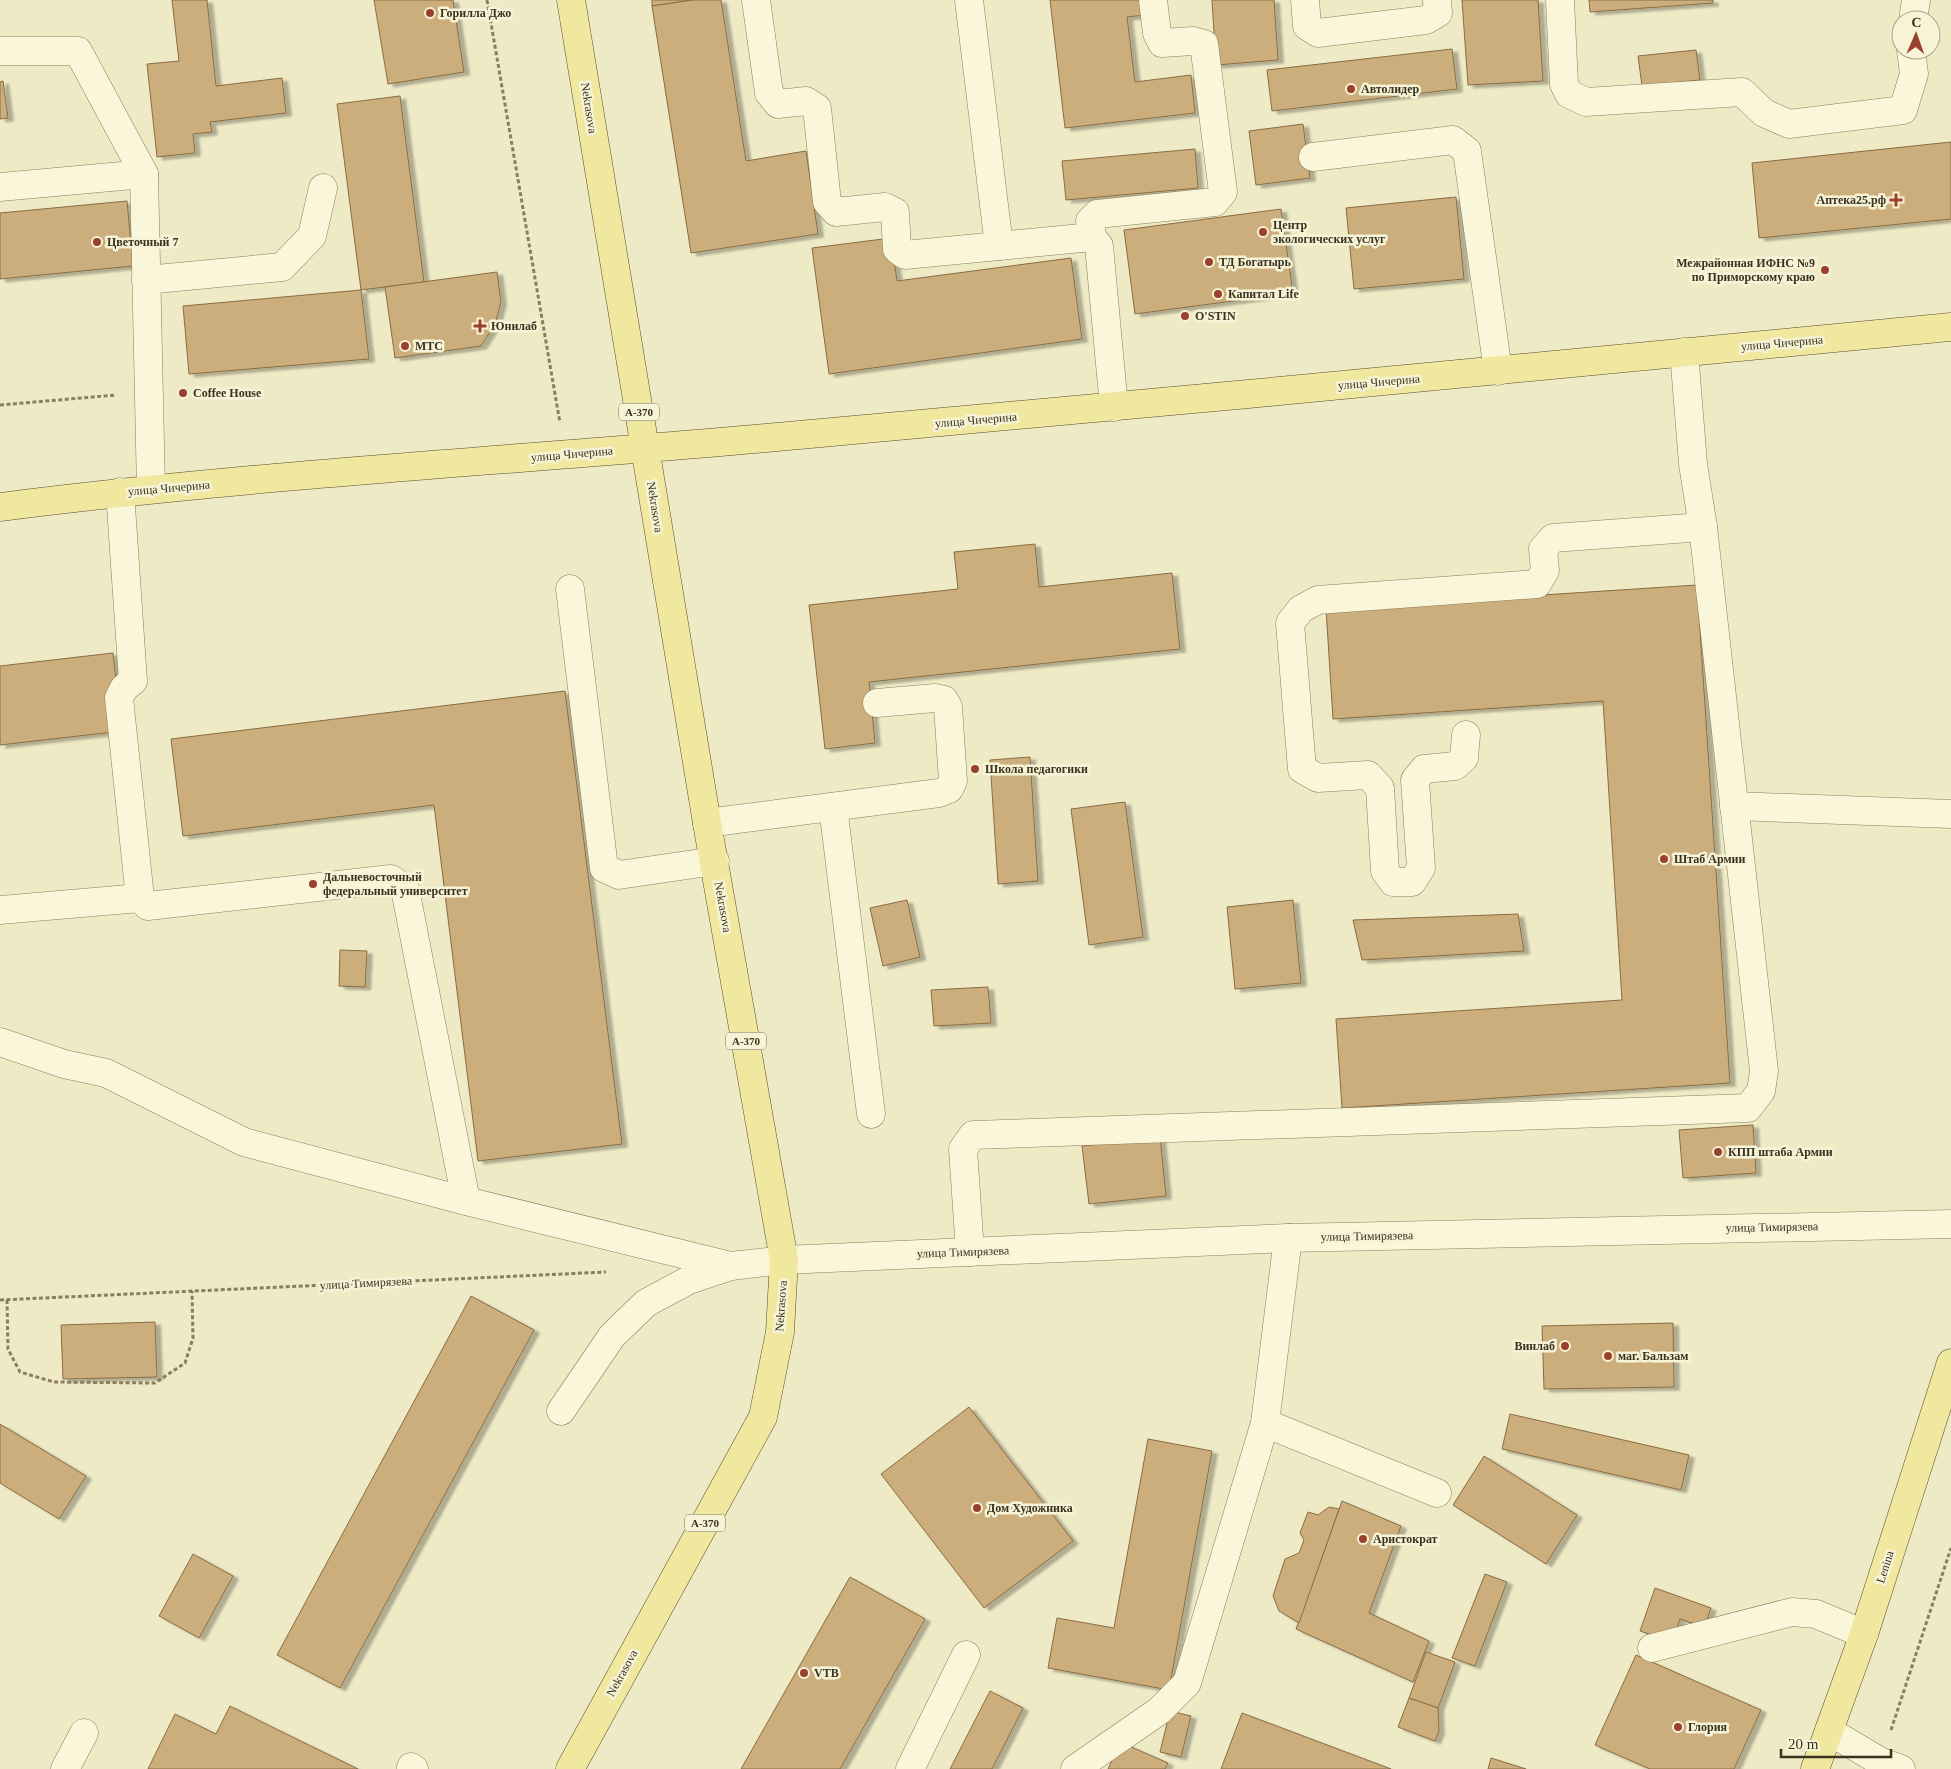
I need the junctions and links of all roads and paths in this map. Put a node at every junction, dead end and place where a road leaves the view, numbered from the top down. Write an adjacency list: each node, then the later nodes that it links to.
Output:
1 (487, 0): 24 (path)
2 (572, 0): 25 (main road, Nekrasova / А-370)
3 (756, 0): 16 (street)
4 (969, 0): 16 (street)
5 (1153, 0): 15 (street)
6 (1306, 0): 7 (street)
7 (1437, 0)
8 (1560, 0): 10 (street)
9 (0, 51): 12 (street)
10 (1913, 60)
11 (1312, 157): 20 (street)
12 (144, 174): 13 (street); 17 (street)
13 (0, 187)
14 (323, 188): 17 (street)
15 (1092, 237): 16 (street); 23 (street)
16 (999, 246)
17 (146, 280): 21 (street)
18 (1951, 327): 19 (main road, улица Чичерина)
19 (1684, 352): 20 (main road, улица Чичерина); 29 (street)
20 (1498, 370): 23 (main road, улица Чичерина)
21 (148, 393): 22 (path); 26 (street)
22 (0, 405)
23 (1114, 407): 25 (main road, улица Чичерина)
24 (560, 422)
25 (645, 449): 26 (main road, улица Чичерина); 36 (main road, Nekrasova / А-370)
26 (151, 489): 27 (main road, улица Чичерина)
27 (120, 492): 28 (main road, улица Чичерина); 38 (street)
28 (0, 507)
29 (1703, 527): 32 (street); 33 (street)
30 (570, 589): 37 (street)
31 (877, 703): 34 (street)
32 (1466, 735)
33 (1734, 806): 35 (street); 45 (street)
34 (833, 808): 36 (street); 41 (street)
35 (1951, 814)
36 (707, 823): 37 (main road, Nekrasova / А-370)
37 (715, 861): 46 (main road, Nekrasova / А-370)
38 (140, 898): 39 (street); 42 (street)
39 (0, 910)
40 (0, 1042): 42 (street)
41 (871, 1114)
42 (466, 1201): 47 (street)
43 (1951, 1224): 44 (street, улица Тимирязева)
44 (1288, 1238): 45 (street, улица Тимирязева); 55 (street)
45 (970, 1252): 46 (street, улица Тимирязева)
46 (784, 1260): 47 (street, улица Тимирязева); 65 (main road, Nekrasova / А-370)
47 (731, 1266): 54 (street)
48 (611, 1271): 49 (path, улица Тимирязева)
49 (192, 1291): 51 (path, улица Тимирязева); 51 (path)
50 (0, 1300): 51 (path, улица Тимирязева)
51 (7, 1300)
52 (1951, 1363): 53 (main road, Lenina)
53 (1944, 1410): 58 (main road, Lenina)
54 (561, 1412)
55 (1265, 1423): 56 (street); 67 (street)
56 (1437, 1493)
57 (1951, 1548): 63 (path)
58 (1864, 1634): 59 (street); 61 (main road, Lenina)
59 (1652, 1648)
60 (966, 1655): 66 (street)
61 (1829, 1731): 63 (street); 68 (main road, Lenina)
62 (84, 1733): 64 (street)
63 (1890, 1765)
64 (65, 1769)
65 (570, 1769)
66 (910, 1769)
67 (1076, 1769)
68 (1816, 1769)

